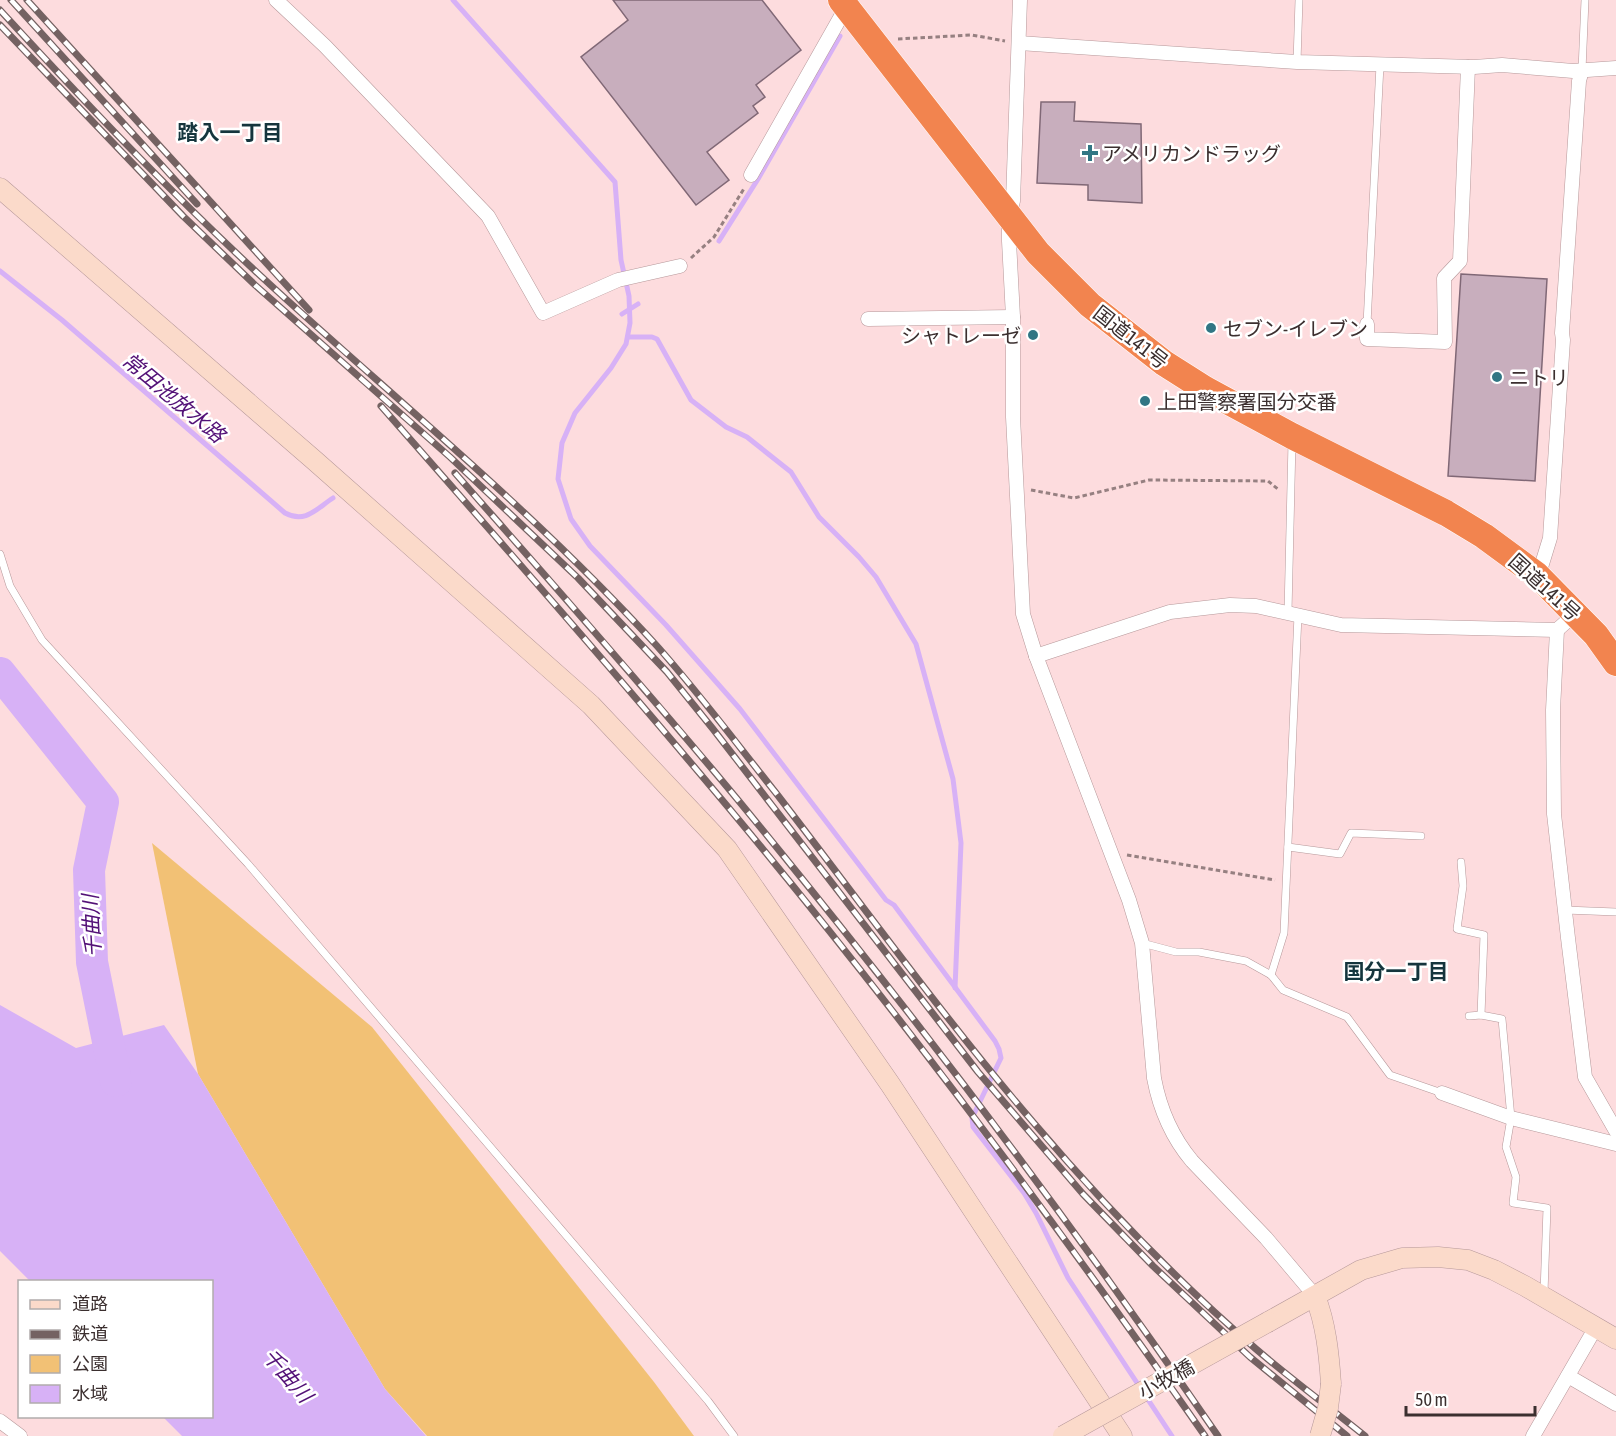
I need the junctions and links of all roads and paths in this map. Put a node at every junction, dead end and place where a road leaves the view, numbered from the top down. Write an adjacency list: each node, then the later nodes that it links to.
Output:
1 (276, 0): 18 (street)
2 (1020, 0): 7 (street)
3 (1299, 0): 8 (lane)
4 (1585, 0): 12 (lane)
5 (846, 2): 6 (highway, 国道141号); 13 (street)
6 (872, 41): 7 (path); 16 (highway, 国道141号)
7 (1018, 43): 8 (street); 16 (street)
8 (1297, 62): 9 (street)
9 (1380, 65): 10 (street); 21 (lane)
10 (1468, 67): 12 (street); 21 (street)
11 (1616, 68): 12 (street)
12 (1582, 70): 26 (street)
13 (751, 175)
14 (0, 188): 56 (street)
15 (744, 189): 17 (path)
16 (1009, 215): 19 (street); 22 (highway, 国道141号)
17 (694, 256)
18 (680, 266)
19 (1012, 317): 20 (street); 23 (street)
20 (868, 319)
21 (1367, 324)
22 (1292, 436): 24 (lane); 26 (highway, 国道141号)
23 (1017, 488): 24 (path); 29 (street)
24 (1290, 499): 27 (lane)
25 (0, 554): 54 (lane)
26 (1537, 575): 28 (highway, 国道141号)
27 (1293, 613): 28 (street); 29 (street); 32 (lane)
28 (1566, 622): 30 (highway, 国道141号); 36 (street)
29 (1036, 656): 33 (street)
30 (1616, 663)
31 (1421, 836): 32 (lane)
32 (1288, 847): 35 (lane)
33 (1111, 852): 35 (path); 38 (street)
34 (1461, 862): 40 (lane)
35 (1286, 882): 39 (lane)
36 (1565, 910): 37 (lane); 44 (street)
37 (1616, 912)
38 (1142, 943): 39 (lane); 46 (street)
39 (1270, 975): 42 (lane)
40 (1481, 1015): 41 (lane); 43 (lane)
41 (1469, 1016)
42 (1442, 1093): 43 (street)
43 (1511, 1118): 45 (street); 47 (lane)
44 (1616, 1131)
45 (1616, 1144)
46 (1314, 1296): 47 (street, 小牧橋); 55 (street, 小牧橋, bridge); 57 (street, bridge)
47 (1544, 1297): 48 (street, 小牧橋)
48 (1596, 1327): 49 (street, 小牧橋); 50 (street)
49 (1616, 1339)
50 (1568, 1376): 51 (street); 58 (street)
51 (1616, 1404)
52 (0, 1421): 53 (street)
53 (20, 1436)
54 (734, 1436)
55 (1063, 1436)
56 (1122, 1436)
57 (1320, 1436)
58 (1533, 1436)

